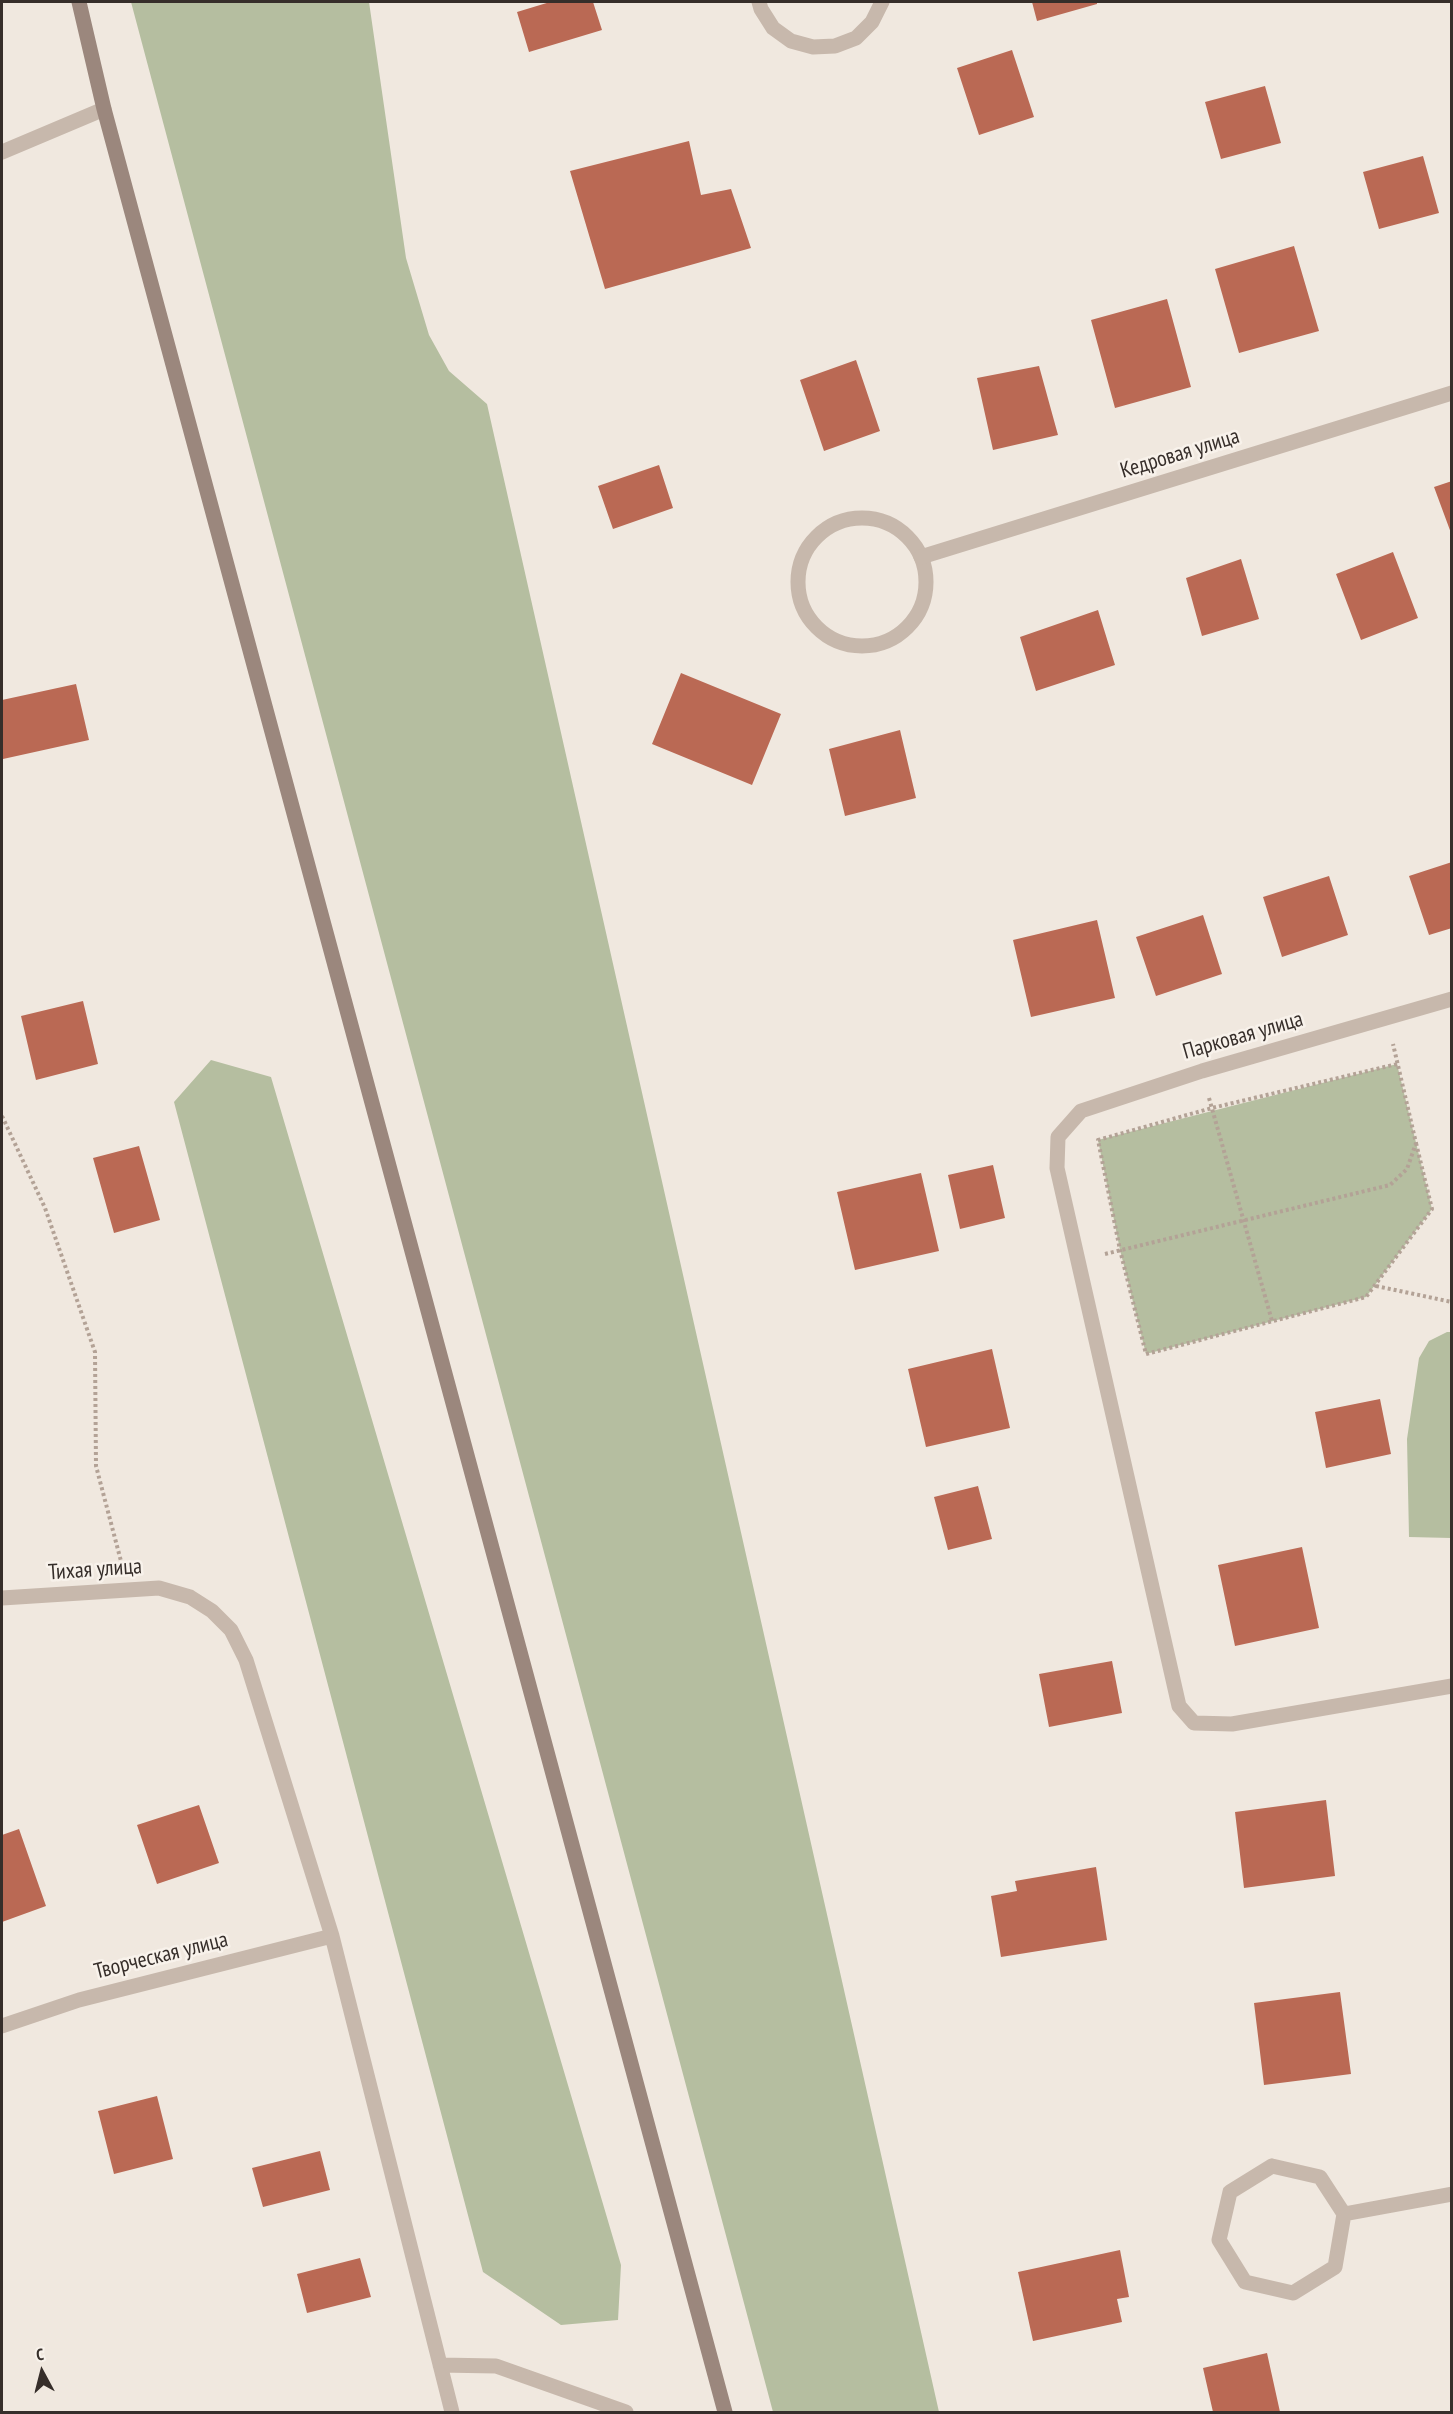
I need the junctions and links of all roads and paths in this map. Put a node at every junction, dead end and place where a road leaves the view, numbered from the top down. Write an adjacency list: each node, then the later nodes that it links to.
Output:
1 (79, 2): 4 (street)
2 (759, 2): 3 (street)
3 (882, 2)
4 (104, 109): 5 (street); 31 (street)
5 (2, 152)
6 (1452, 393): 7 (street, Кедровая улица)
7 (921, 557): 7 (street)
8 (1452, 999): 9 (street, Парковая улица)
9 (1387, 1017): 10 (path); 11 (street, Парковая улица)
10 (1396, 1064): 12 (path); 14 (path)
11 (1202, 1071): 12 (path); 17 (street, Парковая улица)
12 (1212, 1108): 15 (path); 16 (path)
13 (2, 1116): 21 (path)
14 (1416, 1143): 15 (path); 18 (path)
15 (1243, 1220): 16 (path); 20 (path)
16 (1120, 1250): 17 (path); 20 (path)
17 (1078, 1260): 23 (street)
18 (1376, 1285): 19 (path); 20 (path)
19 (1452, 1302)
20 (1272, 1321)
21 (128, 1589): 22 (street, Тихая улица); 24 (street, Тихая улица)
22 (2, 1598)
23 (1452, 1686)
24 (332, 1936): 25 (street, Творческая улица); 28 (street, Тихая улица)
25 (2, 2026)
26 (1452, 2194): 27 (street)
27 (1344, 2214): 27 (street)
28 (440, 2365): 29 (street, Тихая улица); 30 (street)
29 (452, 2412)
30 (626, 2412)
31 (725, 2412)

